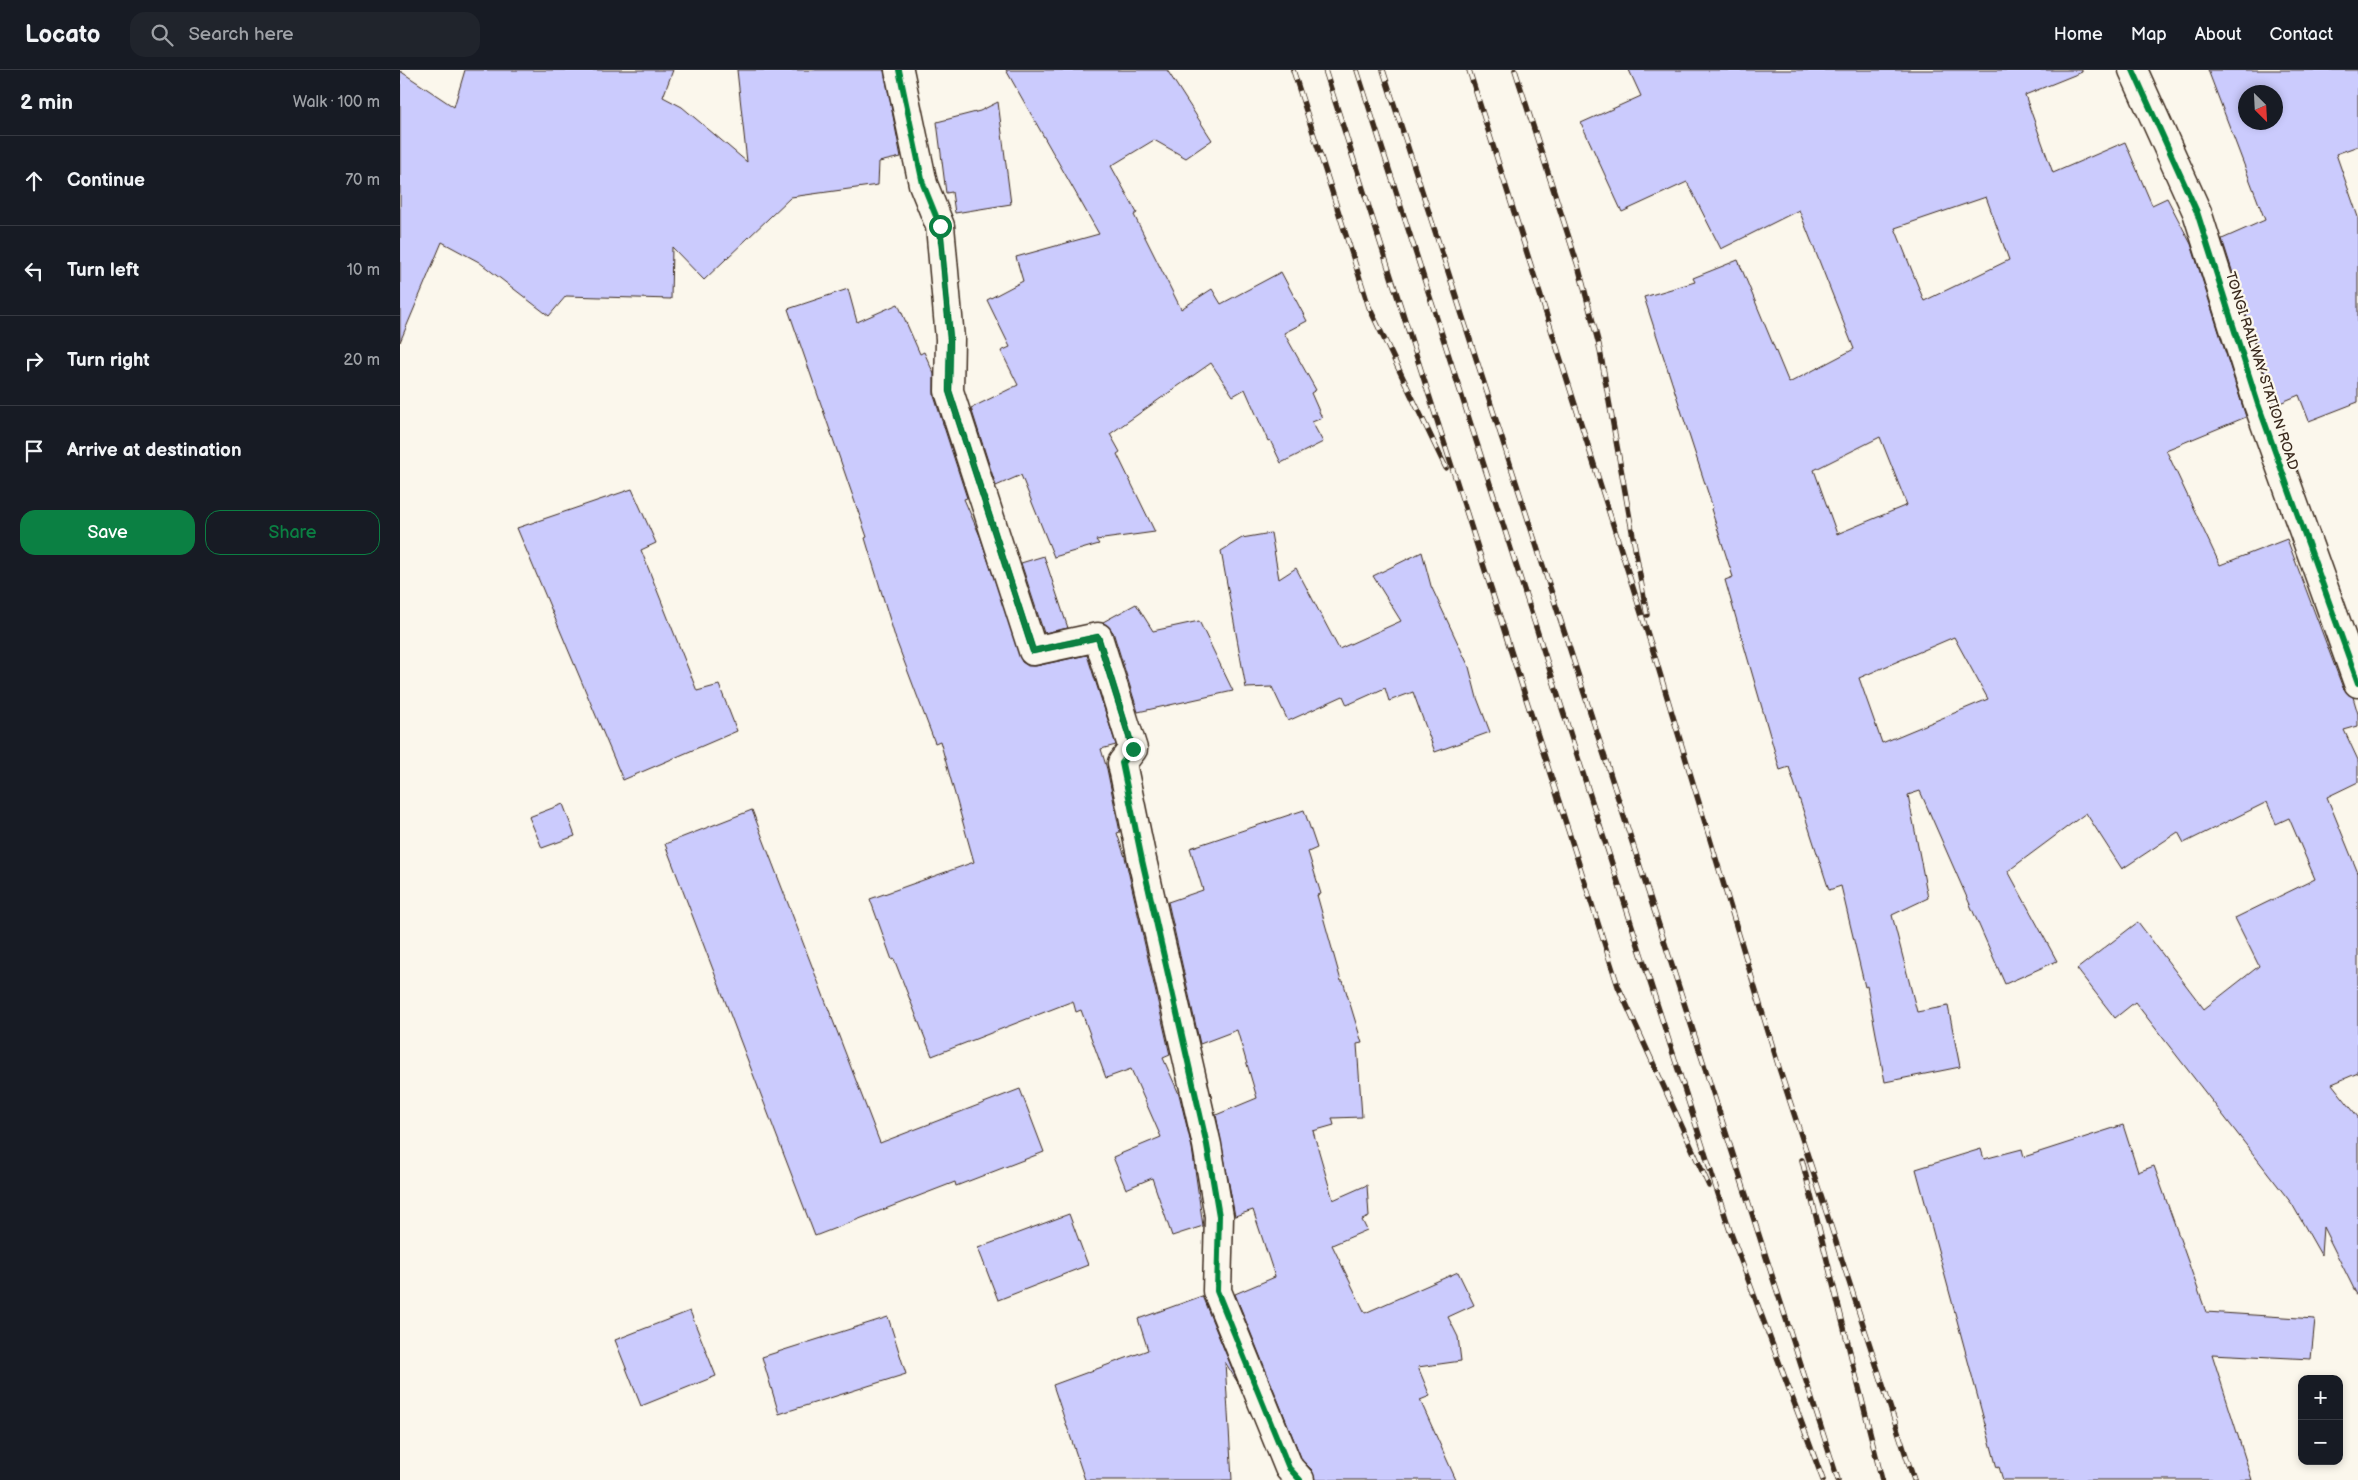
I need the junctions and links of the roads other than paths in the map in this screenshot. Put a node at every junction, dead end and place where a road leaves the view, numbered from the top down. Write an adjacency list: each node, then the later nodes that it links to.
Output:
1 (899, 70): 4 (street)
2 (2133, 70): 3 (street, TONGI RAILWAY STATION ROAD)
3 (2358, 683)
4 (1300, 1480)

